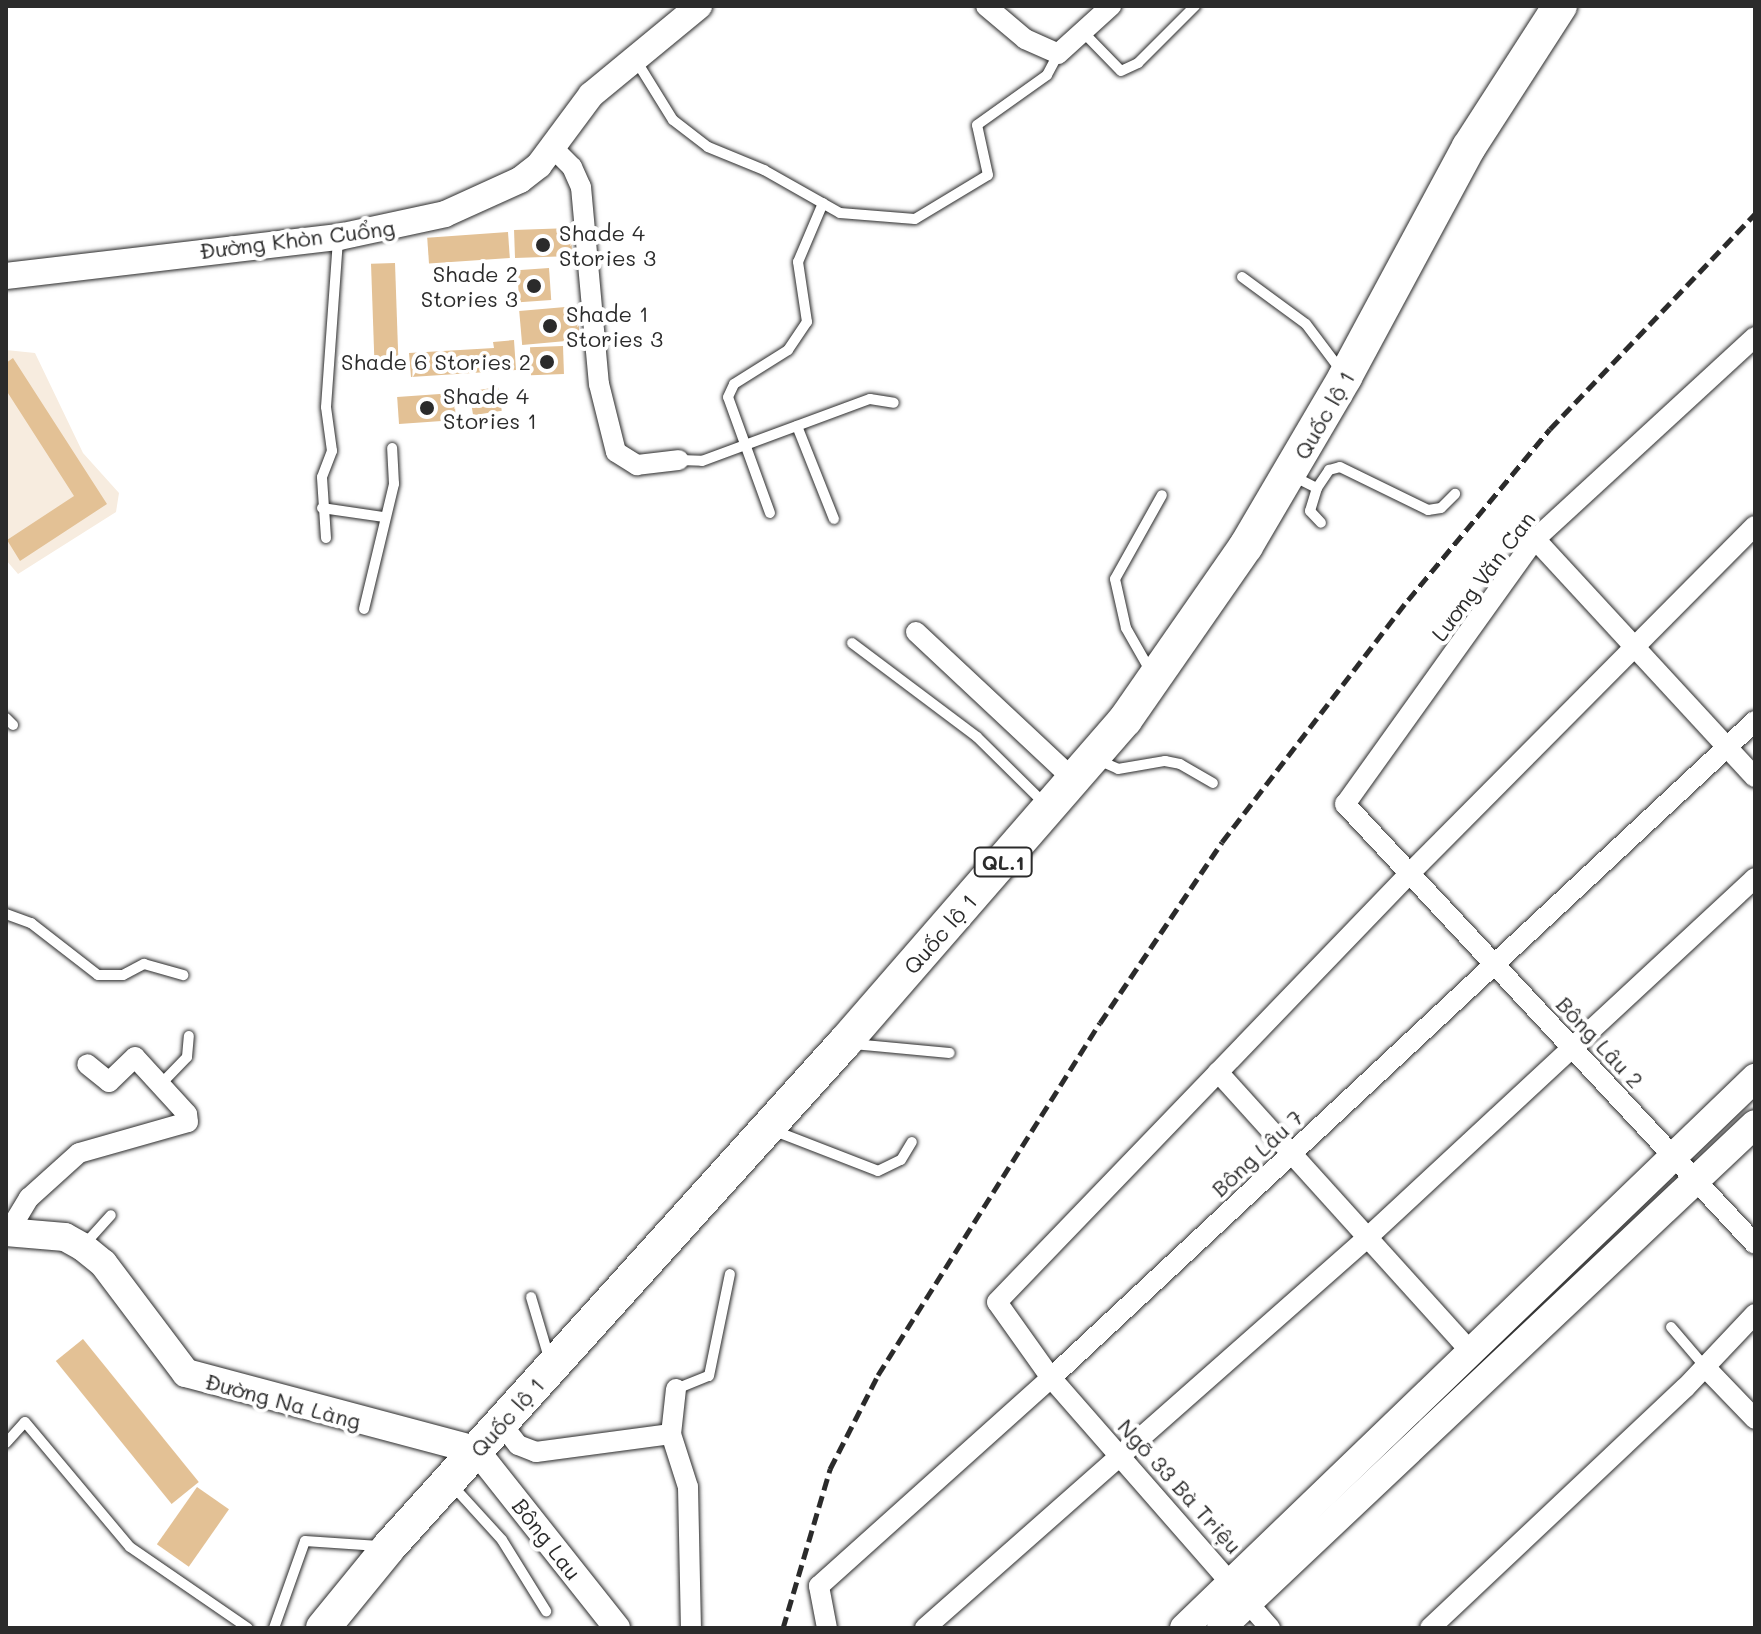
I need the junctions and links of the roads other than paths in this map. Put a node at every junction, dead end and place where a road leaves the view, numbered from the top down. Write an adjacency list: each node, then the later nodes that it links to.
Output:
1 (699, 6): 8 (street, Đường Khòn Cuổng)
2 (986, 6): 7 (street)
3 (1111, 6): 6 (street)
4 (1195, 6): 6 (lane)
5 (1560, 6): 15 (highway, Quốc lộ 1 / QL.1)
6 (1083, 32): 7 (street)
7 (1058, 54): 10 (lane)
8 (636, 60): 9 (street, Đường Khòn Cuổng); 10 (lane)
9 (555, 150): 11 (street, Đường Khòn Cuổng); 20 (street)
10 (823, 203): 18 (lane)
11 (339, 237): 12 (street, Đường Khòn Cuổng); 24 (lane)
12 (6, 276)
13 (1242, 277): 15 (lane)
14 (1755, 337): 31 (street, Lương Văn Can)
15 (1345, 377): 21 (highway, Quốc lộ 1 / QL.1)
16 (894, 403): 17 (lane)
17 (797, 426): 18 (lane); 27 (lane)
18 (749, 446): 20 (lane); 25 (lane)
19 (392, 448): 26 (lane)
20 (679, 460)
21 (1303, 481): 22 (lane); 28 (lane); 36 (highway, Quốc lộ 1 / QL.1)
22 (1455, 494)
23 (1162, 495): 36 (lane)
24 (322, 508): 26 (lane); 30 (lane)
25 (770, 513)
26 (384, 517): 32 (lane)
27 (834, 519)
28 (1321, 523)
29 (1755, 526): 35 (street)
30 (326, 538)
31 (1535, 539): 35 (street); 43 (street, Lương Văn Can)
32 (364, 609)
33 (916, 632): 39 (street)
34 (852, 643): 42 (lane)
35 (1636, 649): 38 (street); 43 (street)
36 (1155, 677): 39 (highway, Quốc lộ 1 / QL.1)
37 (1755, 721): 38 (street, Bông Lâu 7)
38 (1727, 747): 40 (street); 46 (street, Bông Lâu 7)
39 (1084, 769): 41 (lane); 42 (highway, Quốc lộ 1 / QL.1)
40 (1755, 777)
41 (1213, 783)
42 (1050, 808): 49 (highway, Quốc lộ 1 / QL.1)
43 (1410, 873): 46 (street, Bông Lâu 2); 53 (street)
44 (1755, 878): 50 (street)
45 (6, 914): 47 (lane)
46 (1492, 961): 50 (street, Bông Lâu 2); 59 (street, Bông Lâu 7)
47 (183, 975)
48 (189, 1036): 55 (lane)
49 (845, 1042): 51 (lane); 57 (highway, Quốc lộ 1 / QL.1)
50 (1572, 1047): 60 (street, Bông Lâu 2); 64 (street)
51 (950, 1053)
52 (87, 1064): 55 (street)
53 (1218, 1072): 59 (street); 74 (street, Ngõ 33 Bà Triệu)
54 (1755, 1078): 60 (main road)
55 (160, 1085): 63 (street)
56 (1755, 1124): 61 (main road)
57 (768, 1128): 58 (lane); 72 (highway, Quốc lộ 1 / QL.1)
58 (912, 1142)
59 (1293, 1153): 64 (street); 74 (street, Bông Lâu 7)
60 (1675, 1157): 61 (street, Bông Lâu 2); 71 (main road)
61 (1697, 1182): 65 (street, Bông Lâu 2); 84 (main road)
62 (111, 1215): 66 (lane)
63 (8, 1232): 66 (main road, Đường Na Làng)
64 (1368, 1237): 71 (street); 81 (street)
65 (1755, 1244)
66 (83, 1247): 80 (main road, Đường Na Làng)
67 (730, 1274): 75 (lane)
68 (531, 1297): 72 (lane)
69 (1755, 1314): 73 (street)
70 (1671, 1327): 73 (lane)
71 (1470, 1351): 84 (main road)
72 (553, 1367): 77 (highway, Quốc lộ 1 / QL.1)
73 (1705, 1367): 76 (street); 96 (street)
74 (1051, 1378): 81 (street, Ngõ 33 Bà Triệu); 91 (street, Bông Lâu 7)
75 (676, 1389): 78 (street)
76 (1755, 1419)
77 (500, 1422): 78 (street); 80 (highway, Quốc lộ 1 / QL.1)
78 (671, 1434): 90 (street)
79 (6, 1443): 86 (lane)
80 (476, 1450): 82 (highway, Quốc lộ 1 / QL.1); 89 (street, Bông Lau)
81 (1121, 1456): 84 (street, Ngõ 33 Bà Triệu); 92 (street)
82 (449, 1481): 83 (highway, Quốc lộ 1 / QL.1); 85 (lane)
83 (389, 1547): 87 (lane); 88 (highway, Quốc lộ 1 / QL.1)
84 (1240, 1592): 93 (main road); 94 (main road); 95 (street, Ngõ 33 Bà Triệu)
85 (546, 1611)
86 (248, 1628)
87 (274, 1628)
88 (323, 1628)
89 (617, 1628)
90 (691, 1628)
91 (827, 1628)
92 (925, 1628)
93 (1184, 1628)
94 (1221, 1628)
95 (1270, 1628)
96 (1430, 1628)

